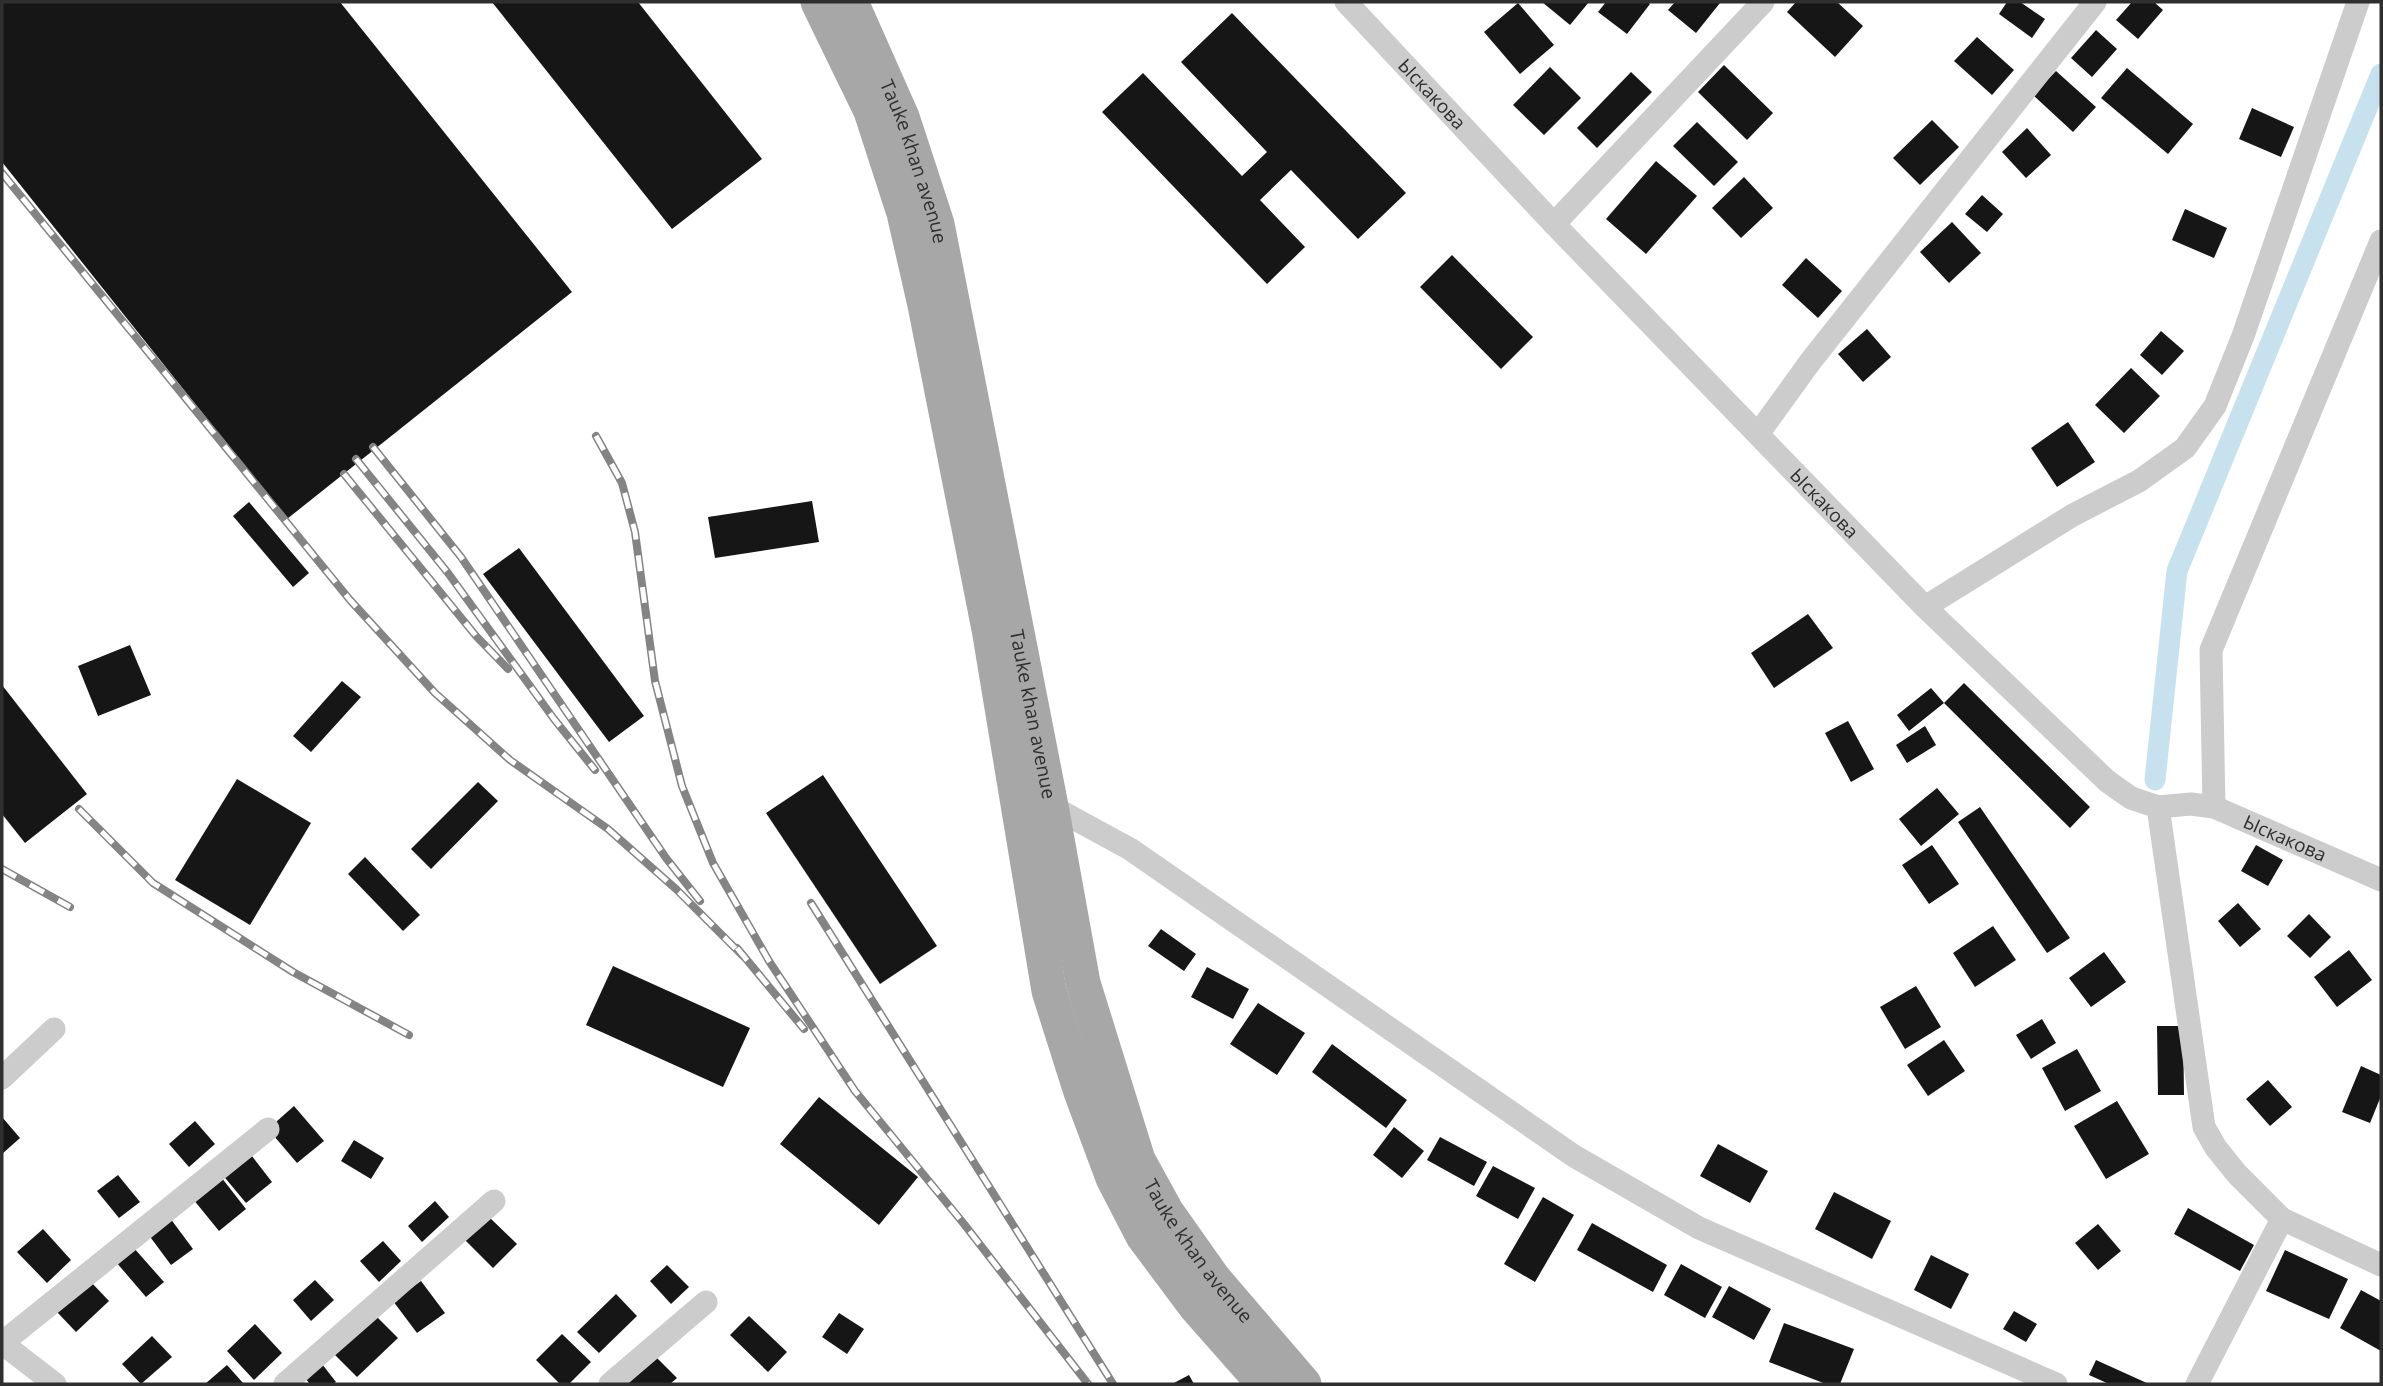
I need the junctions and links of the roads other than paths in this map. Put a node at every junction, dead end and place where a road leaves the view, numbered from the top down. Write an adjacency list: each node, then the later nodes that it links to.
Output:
1 (818, 2): 11 (main road, Tauke khan avenue)
2 (851, 2): 11 (main road, Tauke khan avenue)
3 (1346, 2): 7 (street, Ыскакова)
4 (1763, 2): 7 (street)
5 (2095, 2): 9 (street)
6 (2358, 2): 10 (street)
7 (1554, 224): 9 (street, Ыскакова)
8 (2381, 241): 14 (street)
9 (1758, 434): 10 (street, Ыскакова)
10 (1925, 607): 13 (street, Ыскакова)
11 (1002, 627): 12 (main road, Tauke khan avenue); 17 (main road, Tauke khan avenue)
12 (1051, 806): 16 (main road, Tauke khan avenue); 31 (street)
13 (2158, 807): 14 (street, Ыскакова); 22 (street)
14 (2214, 807): 15 (street, Ыскакова)
15 (2381, 880)
16 (1083, 983): 17 (main road); 30 (main road, Tauke khan avenue)
17 (1049, 990): 29 (main road, Tauke khan avenue)
18 (54, 1029): 19 (street)
19 (2, 1077)
20 (268, 1129): 25 (street)
21 (494, 1200): 27 (street)
22 (2282, 1219): 23 (street); 32 (street)
23 (2381, 1265)
24 (706, 1303): 28 (street)
25 (2, 1343): 26 (street)
26 (55, 1384)
27 (285, 1384)
28 (610, 1384)
29 (1264, 1384)
30 (1304, 1384)
31 (2056, 1384)
32 (2197, 1384)

